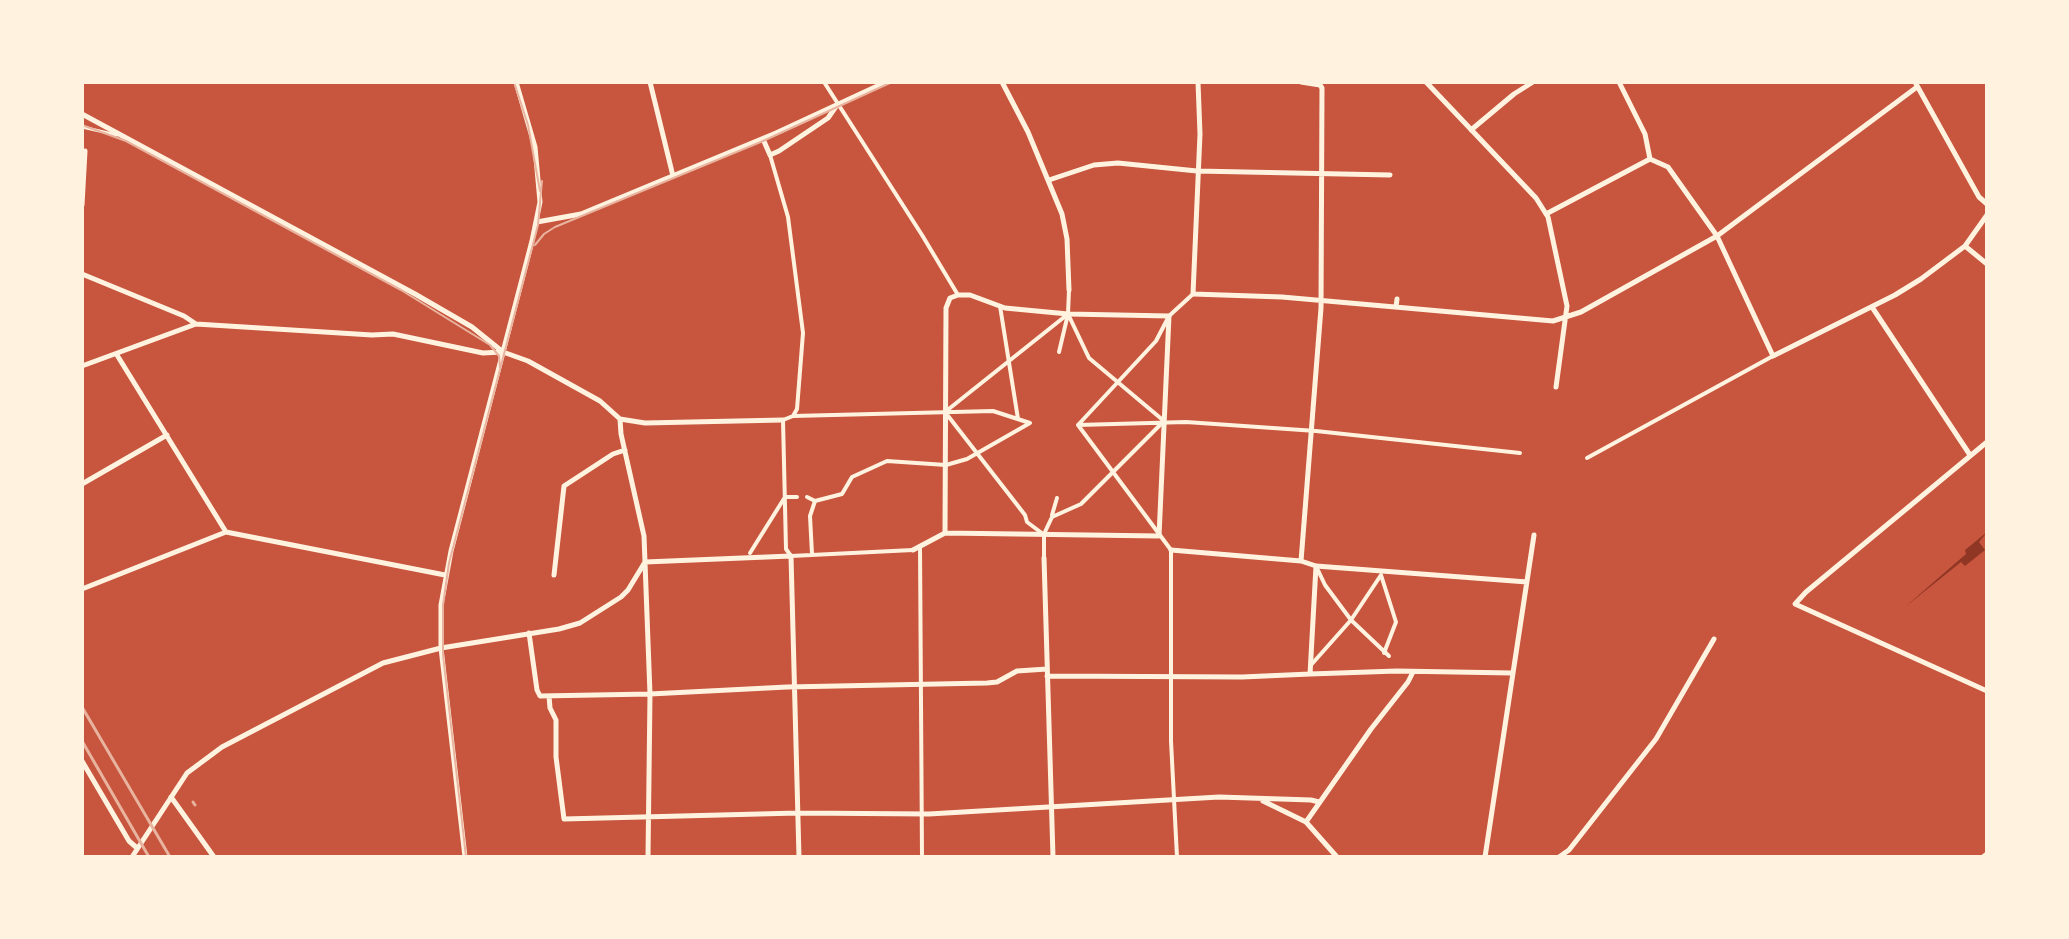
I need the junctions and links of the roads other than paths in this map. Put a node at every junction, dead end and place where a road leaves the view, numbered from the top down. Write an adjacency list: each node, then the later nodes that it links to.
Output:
1 (516, 82): 31 (street)
2 (650, 82): 25 (street)
3 (824, 82): 13 (street)
4 (886, 82): 13 (street)
5 (1002, 82): 26 (street)
6 (1198, 82): 22 (street)
7 (1301, 82): 11 (street)
8 (1426, 82): 16 (street)
9 (1533, 82): 16 (street)
10 (1619, 82): 21 (street)
11 (1315, 84): 23 (street)
12 (1916, 84): 27 (street); 32 (street)
13 (838, 104): 18 (street); 20 (street); 38 (street)
14 (82, 114): 17 (street)
15 (82, 127): 17 (lane)
16 (1471, 130): 29 (street)
17 (124, 135): 48 (street)
18 (763, 139): 20 (street); 25 (street)
19 (85, 151): 28 (street)
20 (770, 155): 56 (street)
21 (1650, 159): 29 (street); 32 (street)
22 (1197, 171): 23 (street); 26 (street); 37 (street)
23 (1321, 174): 24 (street); 40 (street)
24 (1390, 175)
25 (673, 176): 31 (street)
26 (1049, 180): 36 (street)
27 (1987, 204)
28 (82, 205)
29 (1546, 214): 46 (street)
30 (1987, 215): 33 (street)
31 (537, 222): 48 (street)
32 (1717, 236): 46 (street); 51 (street)
33 (1965, 246): 34 (street); 43 (street)
34 (1987, 264)
35 (82, 274): 47 (street)
36 (1069, 290): 44 (street)
37 (1193, 294): 40 (street); 45 (street)
38 (958, 295): 41 (street); 55 (street)
39 (1397, 299): 42 (street)
40 (1321, 300): 42 (street); 62 (street)
41 (1000, 306): 44 (street); 58 (street)
42 (1396, 307): 46 (street)
43 (1872, 307): 51 (street); 68 (street)
44 (1068, 314): 45 (street); 49 (street); 53 (street); 55 (street)
45 (1169, 316): 53 (street); 60 (street)
46 (1567, 318): 54 (street)
47 (196, 324): 48 (street); 50 (street)
48 (503, 352): 57 (street); 94 (street)
49 (1059, 352)
50 (117, 355): 52 (street); 63 (street)
51 (1773, 356): 69 (street)
52 (82, 366)
53 (1118, 382): 60 (street); 61 (street)
54 (1556, 387)
55 (945, 412): 56 (street); 58 (street); 66 (street); 70 (street)
56 (793, 416): 59 (street)
57 (620, 419): 59 (street); 65 (street)
58 (1018, 419): 66 (street)
59 (783, 420): 73 (street)
60 (1164, 421): 61 (street); 62 (street); 71 (street); 83 (street)
61 (1078, 425): 71 (street)
62 (1312, 432): 67 (street); 91 (street)
63 (167, 435): 72 (street); 79 (street)
64 (1987, 442): 68 (street)
65 (625, 450): 92 (street); 95 (street)
66 (977, 453): 70 (street); 81 (street)
67 (1520, 453)
68 (1970, 455): 110 (street)
69 (1587, 458)
70 (946, 465): 77 (street); 80 (street)
71 (1113, 472): 78 (street); 83 (street)
72 (82, 484)
73 (785, 497): 74 (street); 87 (street); 89 (street)
74 (797, 497)
75 (807, 497): 77 (street)
76 (1057, 498): 78 (street)
77 (815, 501): 88 (street)
78 (1052, 517): 81 (street)
79 (226, 532): 94 (street); 97 (street)
80 (945, 533): 81 (street); 84 (street)
81 (1044, 534): 83 (street); 90 (street)
82 (1534, 535): 96 (street)
83 (1159, 536): 86 (street)
84 (920, 546): 85 (street); 108 (street)
85 (913, 550): 88 (street)
86 (1171, 550): 91 (street); 107 (street)
87 (750, 553)
88 (812, 555): 89 (street)
89 (791, 556): 92 (street); 109 (street)
90 (1044, 558): 103 (street)
91 (1301, 561): 93 (street)
92 (645, 562): 99 (street); 111 (street)
93 (1316, 566): 96 (street); 98 (street); 102 (street)
94 (445, 575): 101 (street)
95 (554, 575)
96 (1527, 582): 105 (street)
97 (82, 589)
98 (1351, 620): 98 (street); 102 (street)
99 (529, 633): 101 (street); 112 (street)
100 (1714, 639): 134 (street)
101 (441, 648): 114 (street); 126 (street)
102 (1311, 665): 106 (street)
103 (1047, 672): 107 (street); 108 (street); 118 (street)
104 (1413, 672): 105 (street); 106 (street); 117 (street)
105 (1513, 673): 133 (street)
106 (1310, 674): 107 (street)
107 (1170, 677): 116 (street)
108 (922, 686): 109 (street); 120 (street)
109 (794, 687): 111 (street); 119 (street)
110 (1987, 691)
111 (650, 694): 112 (street); 121 (street)
112 (549, 696): 121 (street)
113 (82, 761): 123 (street)
114 (171, 797): 123 (street); 125 (street)
115 (1258, 799): 116 (street); 117 (street); 122 (street)
116 (1174, 800): 118 (street); 131 (street)
117 (1319, 802): 122 (street)
118 (1052, 807): 120 (street); 130 (street)
119 (798, 813): 120 (street); 121 (street); 128 (street)
120 (922, 814): 129 (street)
121 (648, 817): 127 (street)
122 (1306, 822): 132 (street)
123 (137, 848): 124 (street)
124 (132, 857)
125 (214, 857)
126 (465, 857)
127 (648, 857)
128 (799, 857)
129 (922, 857)
130 (1053, 857)
131 (1177, 857)
132 (1337, 857)
133 (1485, 857)
134 (1559, 857)

